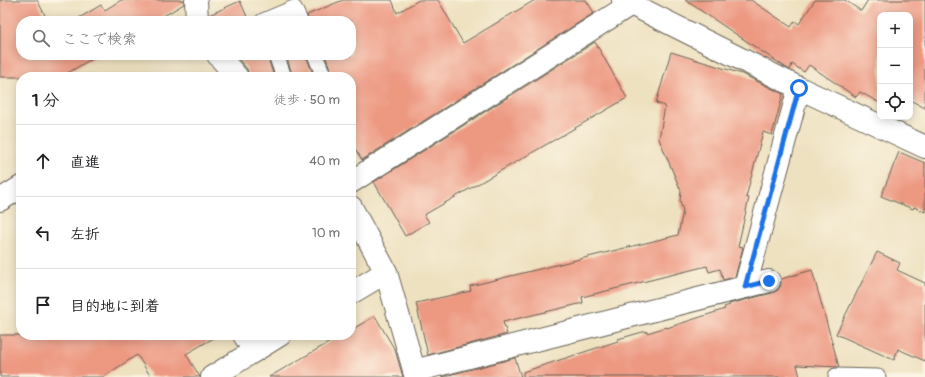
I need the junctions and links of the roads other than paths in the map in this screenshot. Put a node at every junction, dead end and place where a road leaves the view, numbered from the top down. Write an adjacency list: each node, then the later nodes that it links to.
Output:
1 (196, 0): 3 (street)
2 (627, 2): 12 (street); 14 (street)
3 (197, 16)
4 (275, 16): 5 (lane)
5 (298, 16)
6 (222, 60): 9 (street)
7 (278, 60): 10 (lane)
8 (317, 60): 11 (lane)
9 (233, 72)
10 (282, 72)
11 (322, 72)
12 (799, 88): 13 (street); 20 (street)
13 (925, 147)
14 (356, 179)
15 (16, 190): 16 (street)
16 (0, 200)
17 (356, 216): 18 (street)
18 (386, 272): 21 (street); 24 (street)
19 (769, 281): 20 (street)
20 (745, 287): 24 (street)
21 (356, 290)
22 (261, 340): 23 (street)
23 (249, 343): 26 (street)
24 (415, 374)
25 (836, 376): 27 (lane)
26 (212, 377)
27 (878, 377)

